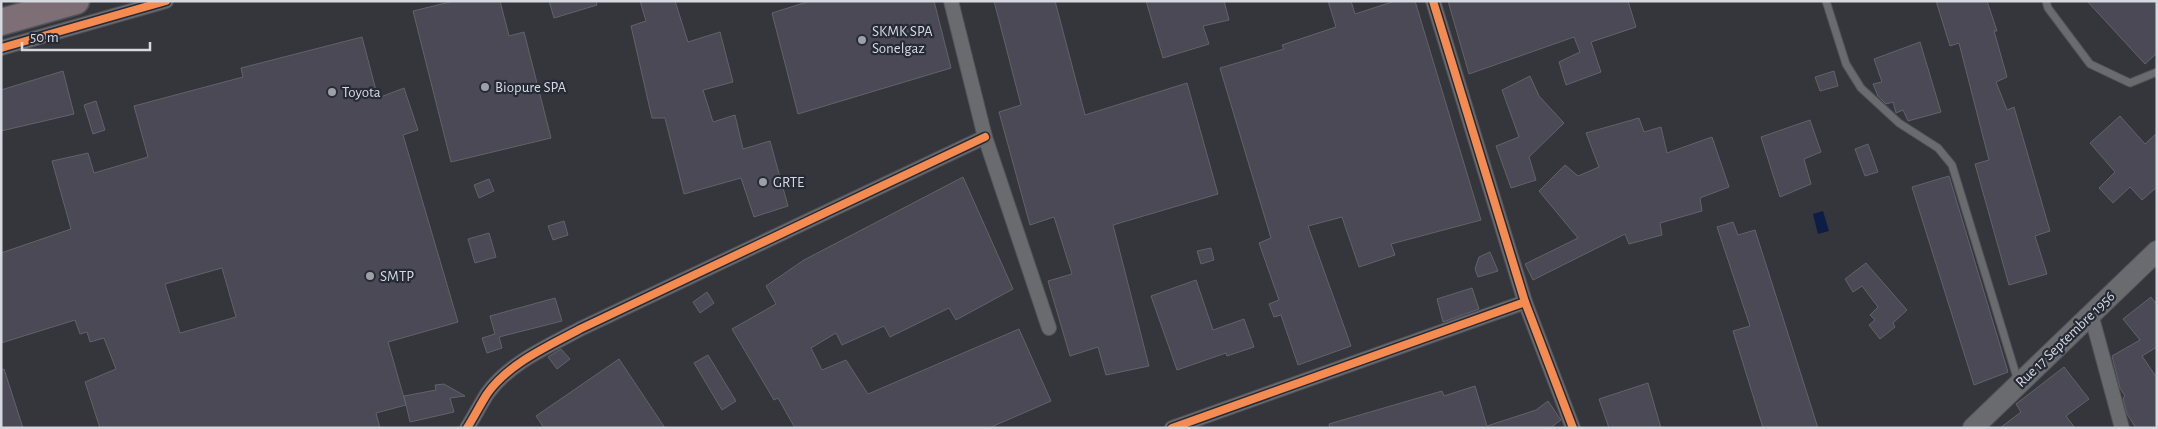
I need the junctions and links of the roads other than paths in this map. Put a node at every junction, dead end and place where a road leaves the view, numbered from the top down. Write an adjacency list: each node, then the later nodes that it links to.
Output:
1 (76, 1): 7 (highway)
2 (166, 1): 8 (street)
3 (951, 1): 10 (street)
4 (1433, 1): 12 (street)
5 (1826, 1): 15 (lane)
6 (2046, 1): 9 (lane)
7 (1, 22)
8 (1, 48)
9 (2157, 72)
10 (985, 137): 14 (street); 16 (street)
11 (2157, 251): 13 (main road, Rue 17 Septembre 1956)
12 (1525, 302): 17 (street); 18 (street)
13 (2092, 314): 15 (main road, Rue 17 Septembre 1956); 20 (street)
14 (1049, 328)
15 (2019, 384): 19 (main road, Rue 17 Septembre 1956)
16 (467, 428)
17 (1172, 428)
18 (1573, 428)
19 (1973, 428)
20 (2122, 428)

